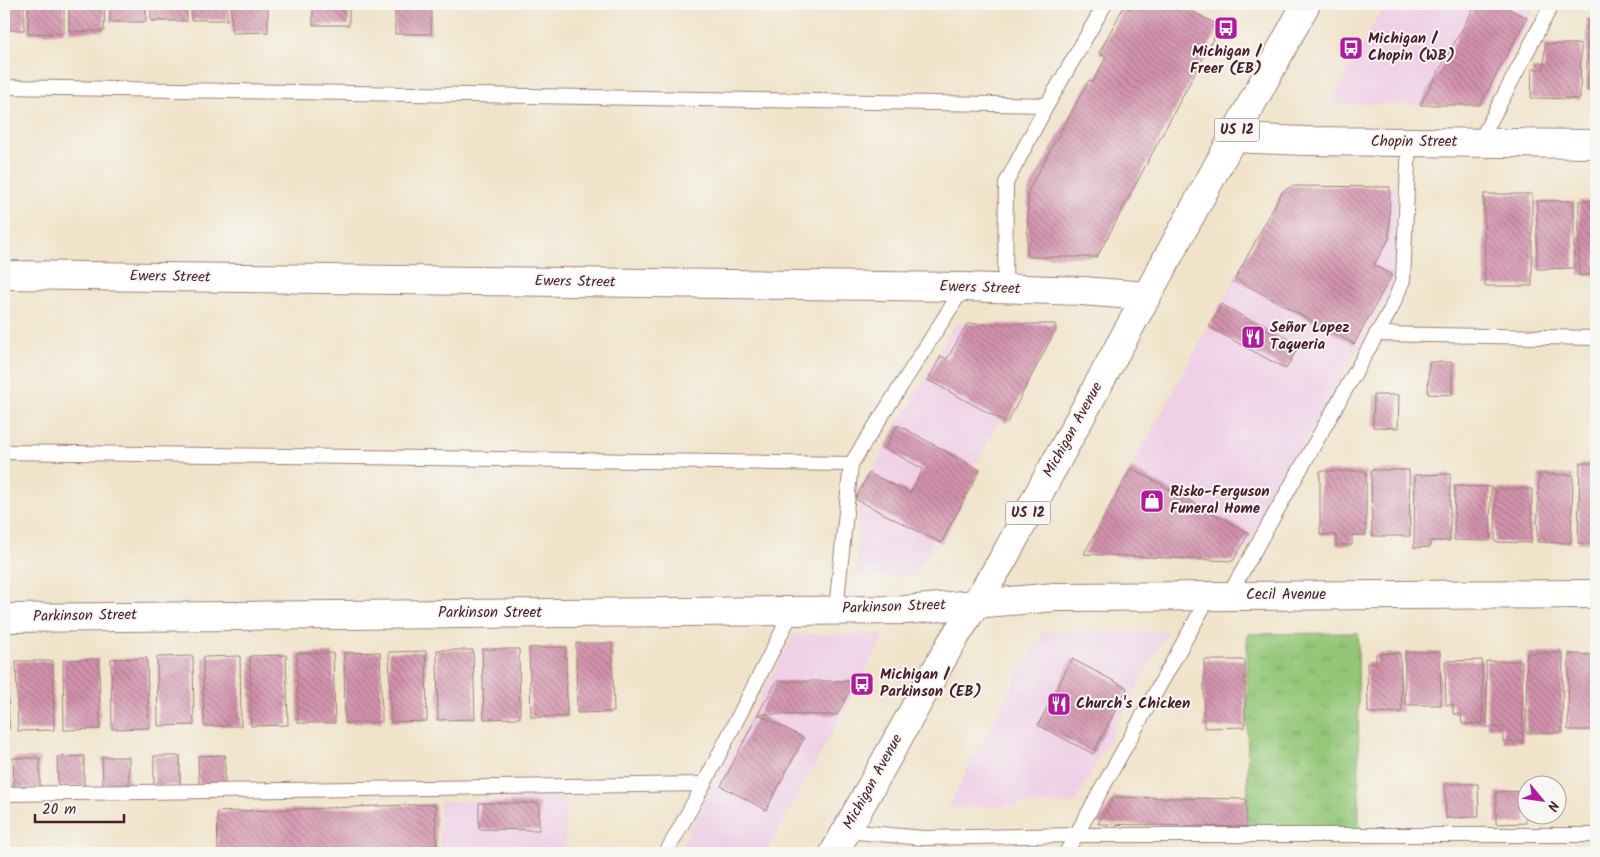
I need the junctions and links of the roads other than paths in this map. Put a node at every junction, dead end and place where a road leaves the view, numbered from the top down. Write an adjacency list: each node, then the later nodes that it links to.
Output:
1 (1105, 4): 5 (lane)
2 (1306, 4): 6 (street, Michigan Avenue / US 12)
3 (1552, 4): 8 (lane)
4 (4, 87): 5 (lane)
5 (1047, 105): 12 (lane)
6 (1233, 138): 7 (street, Chopin Street); 13 (street, Michigan Avenue / US 12)
7 (1409, 142): 8 (street, Chopin Street); 14 (lane)
8 (1479, 143): 9 (street, Chopin Street)
9 (1596, 144)
10 (4, 275): 11 (street, Ewers Street)
11 (964, 287): 12 (street, Ewers Street); 17 (lane)
12 (1005, 289): 13 (street, Ewers Street)
13 (1146, 296): 20 (street, Michigan Avenue / US 12)
14 (1376, 334): 15 (lane); 19 (lane)
15 (1596, 338)
16 (4, 452): 17 (lane)
17 (851, 464): 21 (lane)
18 (1596, 594): 19 (street, Cecil Avenue)
19 (1220, 595): 20 (street, Cecil Avenue); 26 (lane)
20 (975, 604): 21 (street, Parkinson Street); 28 (street, Michigan Avenue / US 12)
21 (836, 609): 22 (street, Parkinson Street)
22 (793, 610): 23 (street, Parkinson Street); 24 (lane)
23 (4, 618)
24 (704, 784): 25 (lane); 29 (lane)
25 (4, 794)
26 (1076, 835): 27 (lane); 28 (lane); 30 (lane)
27 (1596, 835)
28 (840, 842)
29 (666, 853)
30 (1066, 853)

